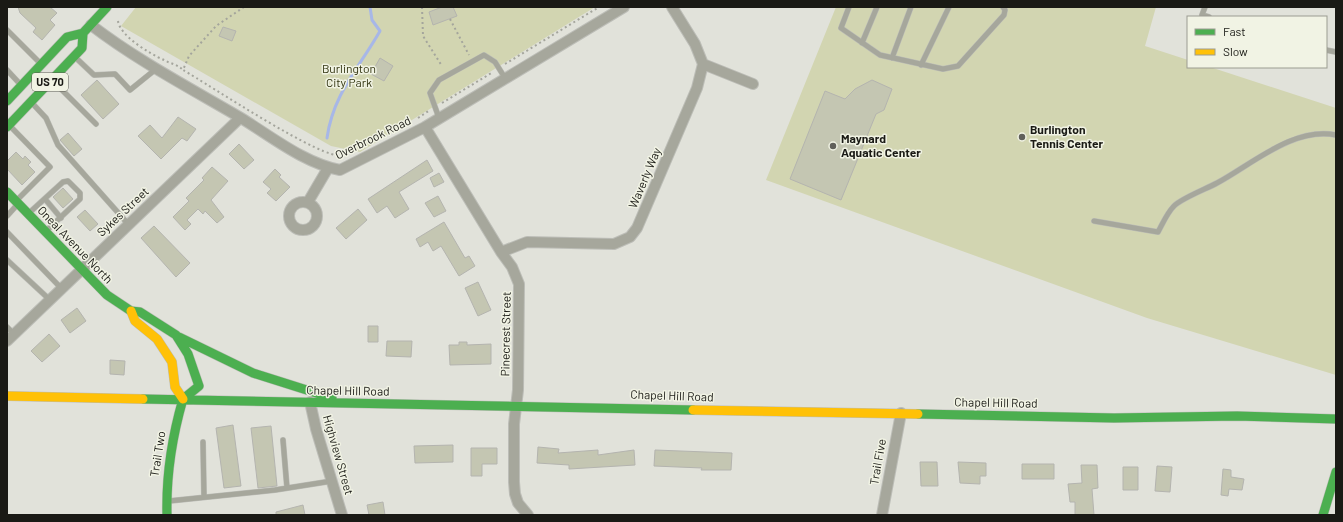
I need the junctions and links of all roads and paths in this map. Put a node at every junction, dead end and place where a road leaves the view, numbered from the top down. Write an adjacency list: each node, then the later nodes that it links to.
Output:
1 (107, 7): 16 (main road, US 70)
2 (244, 7): 30 (path)
3 (422, 7): 26 (path)
4 (599, 7): 27 (path)
5 (624, 7): 31 (street, Overbrook Road)
6 (672, 7): 23 (street)
7 (849, 7): 19 (lane)
8 (877, 7): 19 (lane)
9 (911, 7): 21 (lane)
10 (949, 7): 25 (lane)
11 (1003, 7): 25 (lane)
12 (1204, 7): 13 (lane)
13 (1206, 16)
14 (450, 19): 22 (path)
15 (118, 21): 30 (path)
16 (91, 25): 18 (main road, US 70); 28 (street, Overbrook Road)
17 (7, 30): 24 (lane)
18 (83, 33): 20 (main road, US 70); 24 (main road, US 70)
19 (862, 42): 21 (lane)
20 (74, 56): 28 (lane); 32 (main road, US 70)
21 (892, 58): 25 (lane)
22 (473, 61): 27 (lane); 37 (lane)
23 (704, 64): 33 (street); 58 (street, Waverly Way)
24 (42, 65): 34 (main road, US 70)
25 (921, 65)
26 (442, 66)
27 (499, 68): 31 (lane); 37 (path)
28 (156, 69): 38 (street, Overbrook Road)
29 (7, 70): 34 (lane)
30 (184, 70): 45 (path)
31 (505, 78): 39 (street, Overbrook Road)
32 (52, 80): 36 (main road, US 70); 41 (lane)
33 (753, 84)
34 (22, 85): 35 (main road, US 70)
35 (7, 100)
36 (31, 102): 42 (main road, US 70); 55 (lane)
37 (434, 107): 39 (lane); 40 (path)
38 (240, 118): 46 (street, Overbrook Road); 55 (street, Sykes Street)
39 (439, 118): 43 (street, Overbrook Road)
40 (414, 121)
41 (96, 124)
42 (8, 126): 49 (lane)
43 (426, 127): 46 (street, Overbrook Road); 58 (street, Pinecrest Street)
44 (1336, 135): 54 (lane)
45 (346, 156)
46 (328, 168): 50 (street)
47 (7, 192): 49 (main road, Oneal Avenue North)
48 (45, 199): 51 (lane); 53 (lane); 53 (lane)
49 (17, 202): 51 (main road, Oneal Avenue North); 52 (lane)
50 (308, 202)
51 (28, 214): 57 (main road, Oneal Avenue North)
52 (7, 216)
53 (61, 218): 57 (lane)
54 (1094, 221)
55 (129, 225): 60 (street, Sykes Street)
56 (7, 232): 61 (lane)
57 (46, 232): 60 (main road, Oneal Avenue North)
58 (501, 252): 70 (street, Pinecrest Street)
59 (7, 260): 62 (lane)
60 (81, 270): 61 (street, Sykes Street); 63 (main road, Oneal Avenue North)
61 (62, 289): 62 (street, Sykes Street)
62 (50, 300): 64 (street, Sykes Street)
63 (131, 311): 65 (main road, Oneal Avenue North); 67 (main road, Oneal Avenue North)
64 (9, 334)
65 (176, 335): 67 (main road, Oneal Avenue North); 69 (main road)
66 (7, 396): 67 (main road, Chapel Hill Road)
67 (183, 399): 68 (main road, Chapel Hill Road); 79 (main road, Trail Two)
68 (310, 402): 69 (main road, Chapel Hill Road); 76 (street, Highview Street)
69 (348, 403): 70 (main road, Chapel Hill Road)
70 (516, 405): 71 (main road, Chapel Hill Road); 82 (street, Pinecrest Street)
71 (901, 413): 72 (main road, Chapel Hill Road); 83 (street, Trail Five)
72 (1336, 419)
73 (284, 440): 77 (lane)
74 (203, 442): 78 (lane)
75 (1336, 472): 84 (main road)
76 (333, 480): 77 (lane); 81 (street, Highview Street)
77 (287, 488): 78 (lane)
78 (204, 497): 79 (lane)
79 (167, 501): 80 (main road, Trail Two)
80 (167, 515)
81 (342, 515)
82 (528, 515)
83 (882, 515)
84 (1323, 515)

